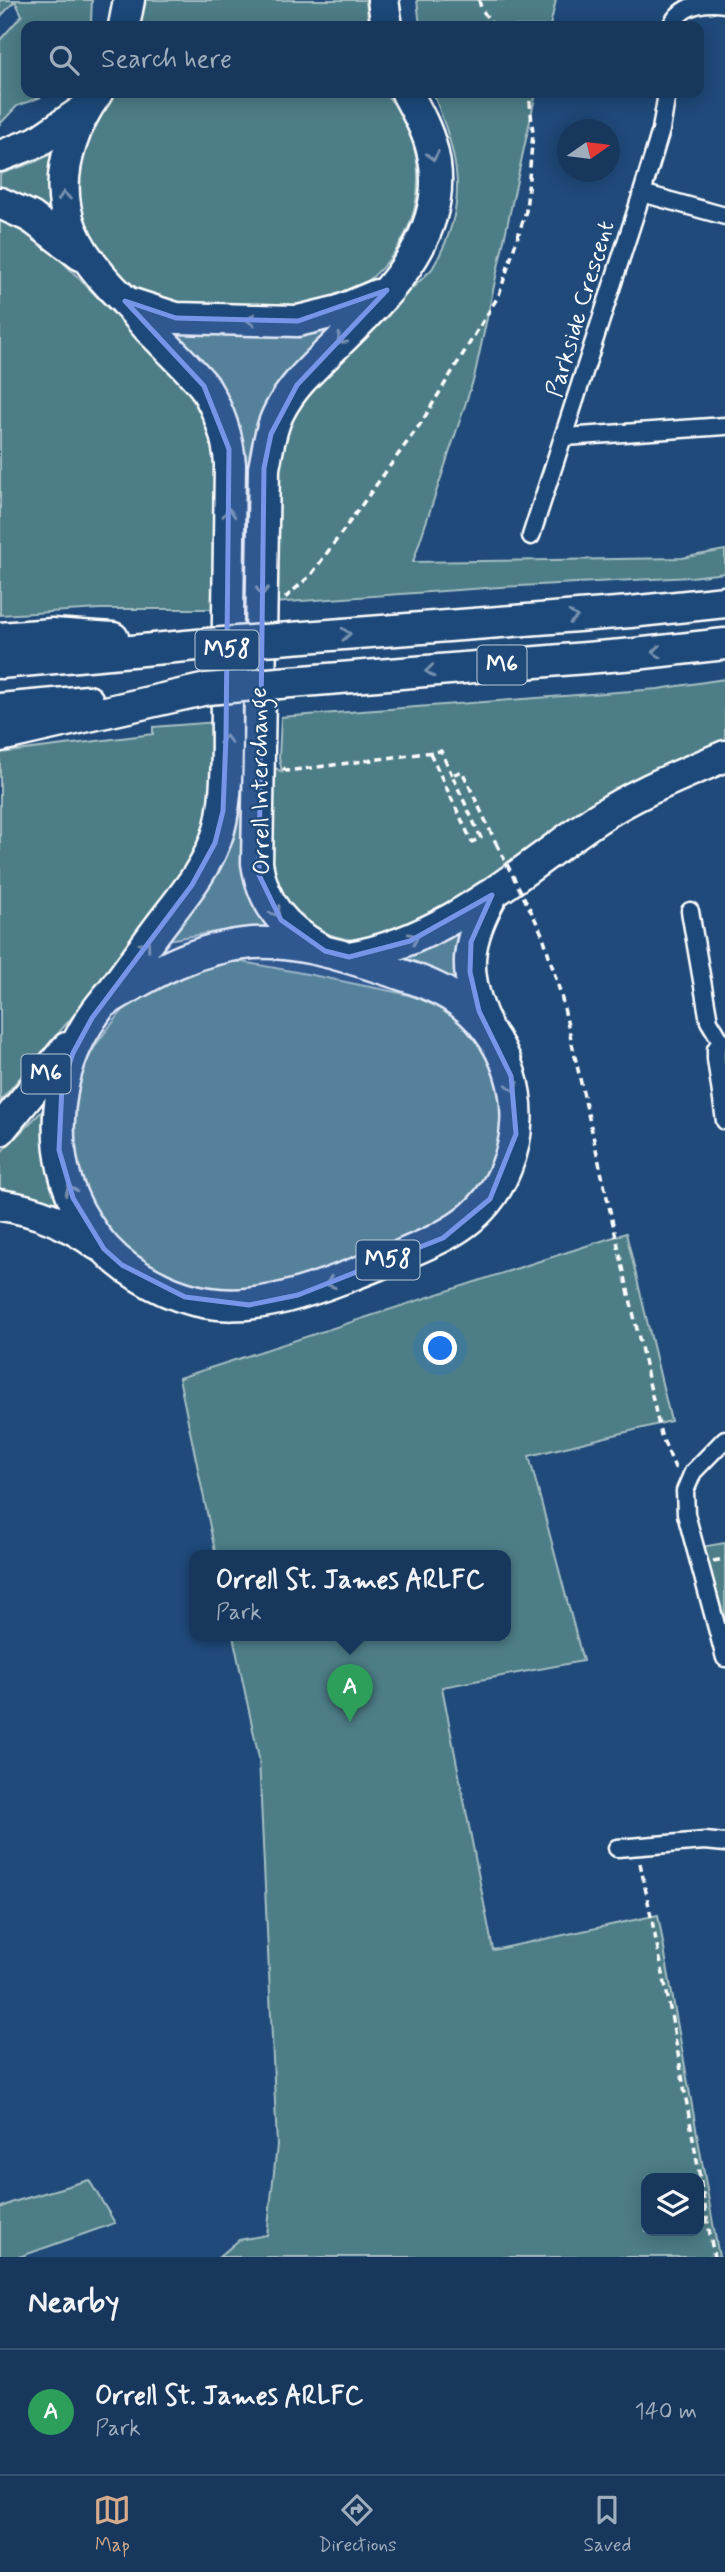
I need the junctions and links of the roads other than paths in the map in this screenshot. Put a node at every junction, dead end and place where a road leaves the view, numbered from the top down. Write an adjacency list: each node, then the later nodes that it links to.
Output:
1 (129, 0): 4 (highway)
2 (383, 0): 5 (highway)
3 (725, 4): 6 (street)
4 (125, 21)
5 (386, 21)
6 (674, 21)
7 (410, 98): 15 (highway, Orrell Interchange / M58, one-way to 15)
8 (666, 98): 11 (street, Parkside Crescent)
9 (91, 102): 10 (highway); 14 (highway, Orrell Interchange / M58, one-way to 9)
10 (0, 156)
11 (642, 193): 13 (street); 18 (street, Parkside Crescent)
12 (0, 203): 14 (highway)
13 (725, 216)
14 (86, 259): 16 (highway, Orrell Interchange / M58)
15 (387, 290): 16 (highway, Orrell Interchange / M58, one-way to 16); 31 (highway, Orrell Interchange / M58, one-way to 31)
16 (125, 301): 32 (highway, Orrell Interchange / M58, one-way to 16)
17 (725, 426): 18 (street)
18 (565, 437): 19 (street, Parkside Crescent)
19 (531, 536)
20 (725, 602): 23 (highway, M6, one-way to 20, bridge)
21 (0, 638): 23 (highway, M6)
22 (725, 644): 25 (highway, M6, one-way to 25, bridge)
23 (208, 645): 24 (highway, M6)
24 (0, 663)
25 (207, 689): 26 (highway, M6); 27 (highway, M6)
26 (0, 709)
27 (0, 736)
28 (725, 755): 29 (highway, M58)
29 (492, 895): 31 (highway, M58, one-way to 29); 33 (highway, M58)
30 (690, 911): 34 (street)
31 (337, 954): 32 (highway, Orrell Interchange / M58); 33 (highway, Orrell Interchange / M58)
32 (99, 1009): 36 (highway, M6); 38 (highway, Orrell Interchange / M58, one-way to 32)
33 (485, 1025): 38 (highway, Orrell Interchange / M58, one-way to 38)
34 (723, 1039): 35 (street)
35 (725, 1121)
36 (0, 1130)
37 (0, 1205): 38 (highway)
38 (104, 1249)
39 (725, 1439): 40 (street)
40 (725, 1658)
41 (725, 1843): 42 (street)
42 (617, 1848)

